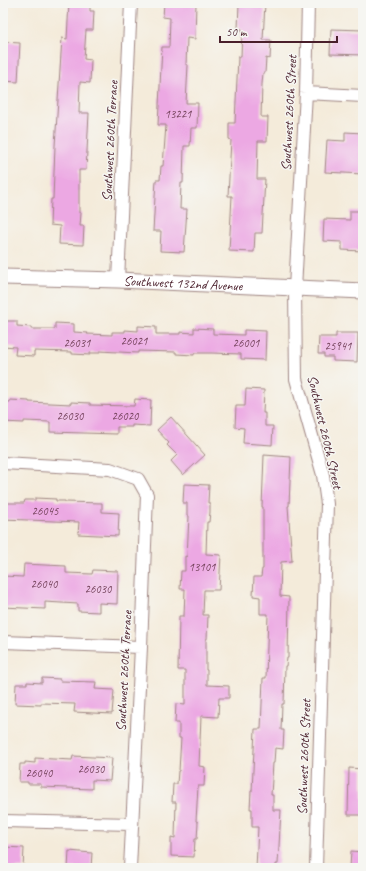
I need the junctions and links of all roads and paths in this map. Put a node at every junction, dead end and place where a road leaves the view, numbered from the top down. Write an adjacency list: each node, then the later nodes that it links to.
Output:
1 (131, 3): 6 (street, Southwest 260th Terrace)
2 (308, 3): 3 (street, Southwest 260th Street)
3 (306, 93): 4 (street); 7 (street, Southwest 260th Street)
4 (363, 96)
5 (3, 277): 6 (street, Southwest 132nd Avenue)
6 (118, 280): 7 (street, Southwest 132nd Avenue)
7 (295, 288): 8 (street, Southwest 132nd Avenue); 15 (street, Southwest 260th Street)
8 (363, 291)
9 (3, 463): 11 (street, Southwest 260th Terrace)
10 (3, 642): 11 (street)
11 (141, 647): 13 (street, Southwest 260th Terrace)
12 (3, 820): 13 (street)
13 (132, 824): 14 (street, Southwest 260th Terrace)
14 (130, 868)
15 (316, 868)

